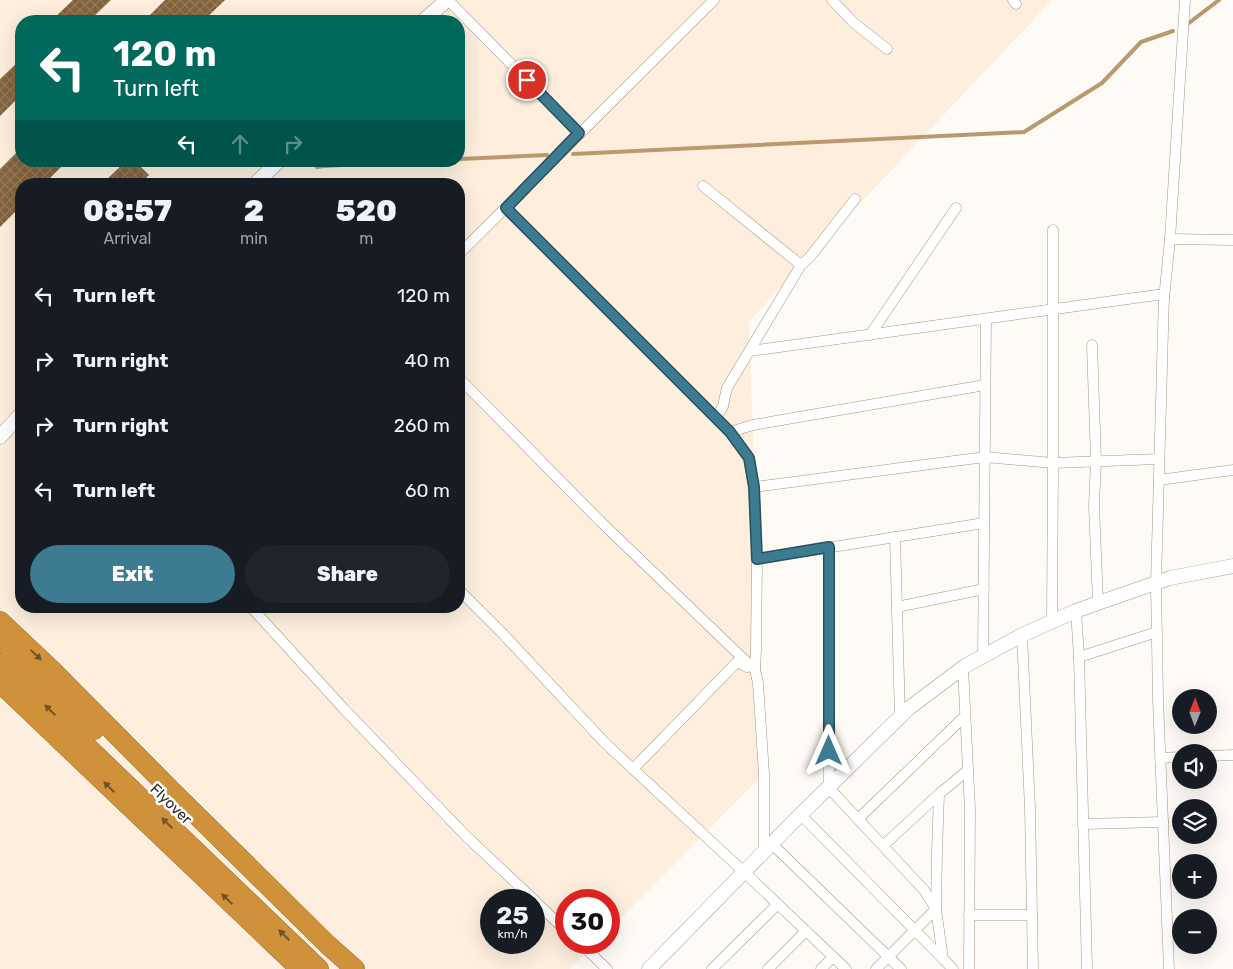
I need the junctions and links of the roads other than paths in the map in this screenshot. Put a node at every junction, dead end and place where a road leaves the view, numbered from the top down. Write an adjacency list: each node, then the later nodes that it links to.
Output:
1 (448, 0): 5 (street); 6 (street)
2 (714, 0): 9 (street)
3 (832, 0): 8 (street)
4 (1185, 0): 17 (street)
5 (430, 15)
6 (463, 15)
7 (465, 17): 9 (street)
8 (887, 49)
9 (579, 133): 14 (street)
10 (273, 167): 11 (street)
11 (261, 178)
12 (703, 186): 20 (street)
13 (855, 199): 20 (street)
14 (506, 208): 19 (street); 29 (street)
15 (956, 208): 24 (street)
16 (1053, 230): 22 (street)
17 (1170, 239): 18 (street); 21 (street)
18 (1233, 240)
19 (465, 248)
20 (801, 265): 26 (street)
21 (1164, 302): 22 (street); 34 (street)
22 (1054, 309): 23 (street); 36 (street)
23 (986, 319): 24 (street); 28 (street)
24 (870, 335): 26 (street)
25 (1092, 345): 35 (street)
26 (750, 351): 29 (street)
27 (465, 384): 61 (street)
28 (985, 385): 31 (street); 33 (street)
29 (716, 418): 31 (street)
30 (15, 421): 32 (street)
31 (730, 432): 39 (street)
32 (0, 437)
33 (985, 458): 36 (street); 39 (street); 40 (street)
34 (1160, 459): 35 (street); 38 (street)
35 (1096, 461): 36 (street); 48 (street)
36 (1053, 463): 53 (street)
37 (1233, 470): 38 (street)
38 (1159, 480): 45 (street)
39 (754, 487): 43 (street)
40 (984, 523): 41 (street); 46 (street)
41 (895, 537): 42 (street); 49 (street)
42 (829, 547): 43 (street); 71 (street)
43 (757, 559): 61 (street)
44 (1233, 566): 45 (street)
45 (1156, 583): 48 (street); 54 (street)
46 (984, 590): 49 (street); 57 (street)
47 (465, 596): 69 (street)
48 (1098, 603): 50 (street)
49 (897, 607): 64 (street)
50 (1076, 611): 53 (street); 58 (street)
51 (256, 613): 80 (street)
52 (0, 621): 96 (highway, one-way to 96)
53 (1052, 623): 55 (street)
54 (1157, 632): 58 (street); 68 (street)
55 (1022, 635): 57 (street); 85 (street)
56 (0, 639): 95 (highway, Flyover)
57 (983, 657): 60 (street)
58 (1079, 657): 76 (street)
59 (0, 663): 94 (highway, Flyover, one-way to 59)
60 (963, 668): 63 (street); 64 (street)
61 (755, 670): 69 (street); 78 (street)
62 (0, 682): 93 (highway, one-way to 62)
63 (965, 716): 70 (street); 74 (street)
64 (900, 717): 71 (street)
65 (1233, 755): 66 (street)
66 (1217, 756)
67 (1172, 757): 68 (street)
68 (1160, 758): 75 (street)
69 (633, 769): 79 (street)
70 (968, 770): 72 (street); 84 (street)
71 (829, 788): 73 (street); 74 (street)
72 (939, 794): 77 (street); 82 (street)
73 (801, 815): 78 (street); 88 (street)
74 (858, 819): 77 (street)
75 (1163, 822): 76 (street); 109 (street)
76 (1084, 824): 108 (street)
77 (884, 845): 82 (street)
78 (768, 848): 79 (street); 90 (street)
79 (744, 872): 81 (street); 98 (street)
80 (522, 889)
81 (778, 904): 87 (street); 99 (street)
82 (936, 909): 88 (street); 92 (street)
83 (545, 911): 86 (street)
84 (969, 915): 85 (street); 106 (street)
85 (1032, 915): 107 (street)
86 (555, 920)
87 (806, 931): 91 (street); 100 (street)
88 (915, 931): 90 (street); 92 (street)
89 (591, 954): 97 (street)
90 (888, 956): 103 (street); 104 (street)
91 (834, 957): 101 (street); 102 (street)
92 (943, 959): 105 (street)
93 (300, 969)
94 (319, 969)
95 (342, 969)
96 (356, 969)
97 (607, 969)
98 (649, 969)
99 (712, 969)
100 (768, 969)
101 (821, 969)
102 (846, 969)
103 (876, 969)
104 (901, 969)
105 (953, 969)
106 (969, 969)
107 (1033, 969)
108 (1087, 969)
109 (1169, 969)

